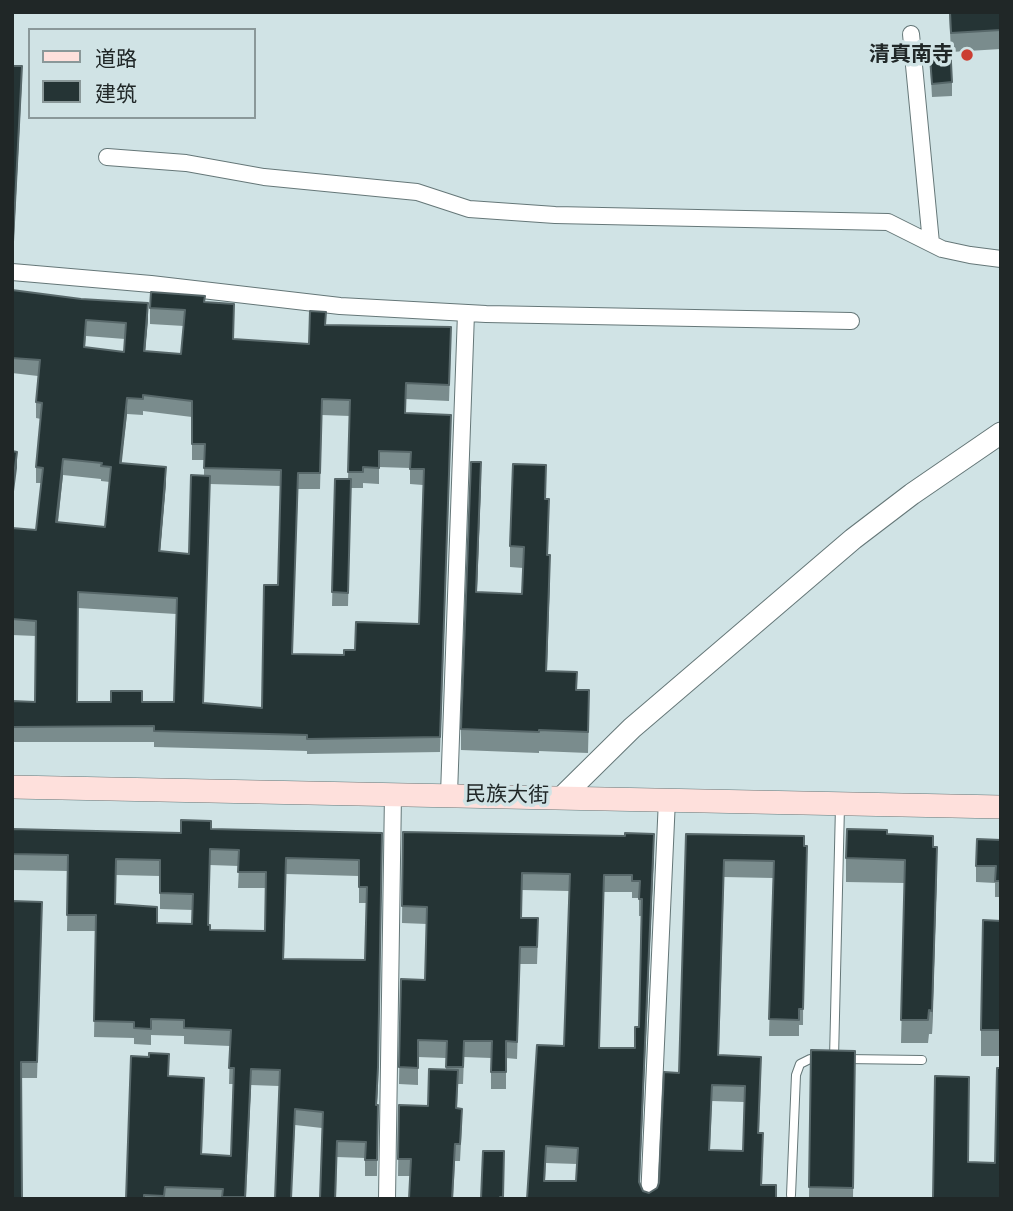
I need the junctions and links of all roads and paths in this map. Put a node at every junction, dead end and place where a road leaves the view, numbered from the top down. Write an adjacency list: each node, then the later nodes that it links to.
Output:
1 (911, 34): 3 (street)
2 (107, 157): 3 (street)
3 (931, 243): 4 (street)
4 (1001, 259)
5 (12, 272): 6 (street)
6 (467, 313): 7 (street); 11 (street)
7 (851, 321)
8 (1001, 433): 12 (street)
9 (12, 787): 10 (main road, 民族大街)
10 (393, 793): 11 (main road, 民族大街); 19 (street)
11 (449, 794): 12 (main road, 民族大街)
12 (563, 796): 13 (main road, 民族大街)
13 (667, 799): 14 (main road, 民族大街); 20 (street)
14 (840, 803): 15 (main road, 民族大街); 16 (lane)
15 (1001, 807)
16 (834, 1058): 17 (lane); 18 (lane)
17 (922, 1060)
18 (791, 1195)
19 (387, 1199)
20 (649, 1199)

